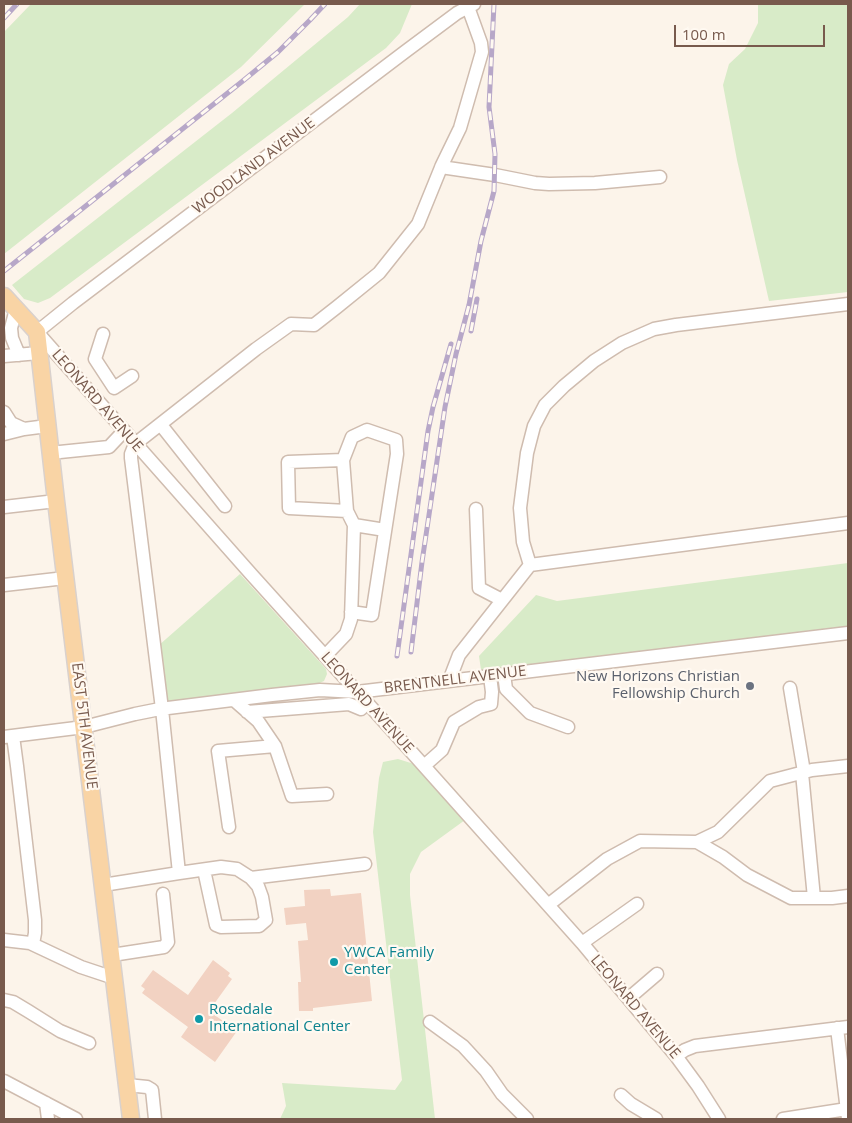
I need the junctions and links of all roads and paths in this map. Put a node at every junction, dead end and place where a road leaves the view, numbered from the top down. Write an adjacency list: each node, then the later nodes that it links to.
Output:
1 (471, 6): 2 (street); 7 (street, WOODLAND AVENUE)
2 (441, 167): 3 (street); 16 (street)
3 (660, 177)
4 (4, 296): 6 (main road, LEONARD AVENUE)
5 (848, 304): 32 (street)
6 (16, 309): 7 (main road, LEONARD AVENUE); 10 (street)
7 (37, 332): 9 (main road, EAST 5TH AVENUE); 14 (street, LEONARD AVENUE)
8 (103, 334): 12 (street)
9 (39, 353): 10 (street); 17 (main road, EAST 5TH AVENUE)
10 (19, 355): 11 (street)
11 (4, 356)
12 (106, 375): 13 (street); 14 (street)
13 (132, 376)
14 (86, 388): 19 (street, LEONARD AVENUE)
15 (4, 412): 18 (street)
16 (161, 425): 21 (street); 25 (street)
17 (47, 426): 18 (street); 22 (main road, EAST 5TH AVENUE)
18 (24, 429): 20 (street)
19 (124, 431): 21 (street, LEONARD AVENUE); 22 (street)
20 (4, 434)
21 (135, 444): 38 (street, LEONARD AVENUE); 48 (street)
22 (50, 453): 24 (main road, EAST 5TH AVENUE)
23 (343, 460): 28 (street); 28 (street); 31 (street)
24 (56, 501): 26 (street); 33 (main road, EAST 5TH AVENUE)
25 (225, 506)
26 (4, 507)
27 (476, 509): 35 (street)
28 (347, 511): 30 (street)
29 (848, 523): 32 (street)
30 (354, 525): 31 (street); 36 (street)
31 (385, 530): 36 (street)
32 (530, 565): 35 (street)
33 (65, 578): 34 (street); 50 (main road, EAST 5TH AVENUE)
34 (4, 585)
35 (502, 600): 41 (street)
36 (351, 612): 38 (street)
37 (848, 633): 39 (street, BRENTNELL AVENUE)
38 (325, 656): 44 (street, LEONARD AVENUE)
39 (504, 674): 40 (street, BRENTNELL AVENUE); 51 (street)
40 (490, 676): 41 (street, BRENTNELL AVENUE); 54 (street)
41 (449, 681): 44 (street, BRENTNELL AVENUE)
42 (790, 688): 56 (street)
43 (320, 690): 44 (street, BRENTNELL AVENUE); 45 (street, BRENTNELL AVENUE); 47 (street)
44 (357, 692): 46 (street, LEONARD AVENUE)
45 (234, 700): 48 (street, BRENTNELL AVENUE); 49 (street)
46 (367, 703): 47 (street); 54 (street, LEONARD AVENUE)
47 (321, 706): 49 (street)
48 (162, 709): 50 (street, BRENTNELL AVENUE); 62 (street)
49 (247, 712): 53 (street)
50 (84, 727): 52 (street, BRENTNELL AVENUE); 64 (main road, EAST 5TH AVENUE)
51 (568, 727)
52 (8, 736): 71 (street)
53 (275, 746): 57 (street); 58 (street)
54 (424, 766): 69 (street, LEONARD AVENUE)
55 (848, 766): 56 (street)
56 (803, 773): 59 (street); 67 (street)
57 (327, 794)
58 (229, 827)
59 (697, 842): 67 (street); 69 (street)
60 (364, 864): 63 (street)
61 (204, 870): 62 (street); 63 (street); 63 (street)
62 (179, 873): 64 (street)
63 (251, 878)
64 (103, 885): 73 (main road, EAST 5TH AVENUE)
65 (162, 894): 73 (street)
66 (848, 896): 67 (street)
67 (814, 898)
68 (637, 904): 72 (street)
69 (548, 906): 72 (street, LEONARD AVENUE)
70 (4, 940): 71 (street)
71 (33, 944): 75 (street)
72 (582, 944): 76 (street, LEONARD AVENUE)
73 (112, 955): 75 (main road, EAST 5TH AVENUE)
74 (657, 974): 76 (street)
75 (114, 978): 83 (main road, EAST 5TH AVENUE)
76 (629, 998): 81 (street, LEONARD AVENUE)
77 (4, 1000): 80 (street)
78 (430, 1022): 91 (street)
79 (843, 1028): 81 (street); 86 (street)
80 (89, 1043)
81 (676, 1056): 93 (street, LEONARD AVENUE)
82 (4, 1081): 85 (street)
83 (127, 1085): 89 (main road, EAST 5TH AVENUE); 90 (street)
84 (621, 1095): 92 (street)
85 (46, 1103): 87 (street); 88 (street)
86 (848, 1114): 94 (street)
87 (48, 1119)
88 (76, 1119)
89 (131, 1119)
90 (155, 1119)
91 (528, 1119)
92 (656, 1119)
93 (719, 1119)
94 (783, 1119)

